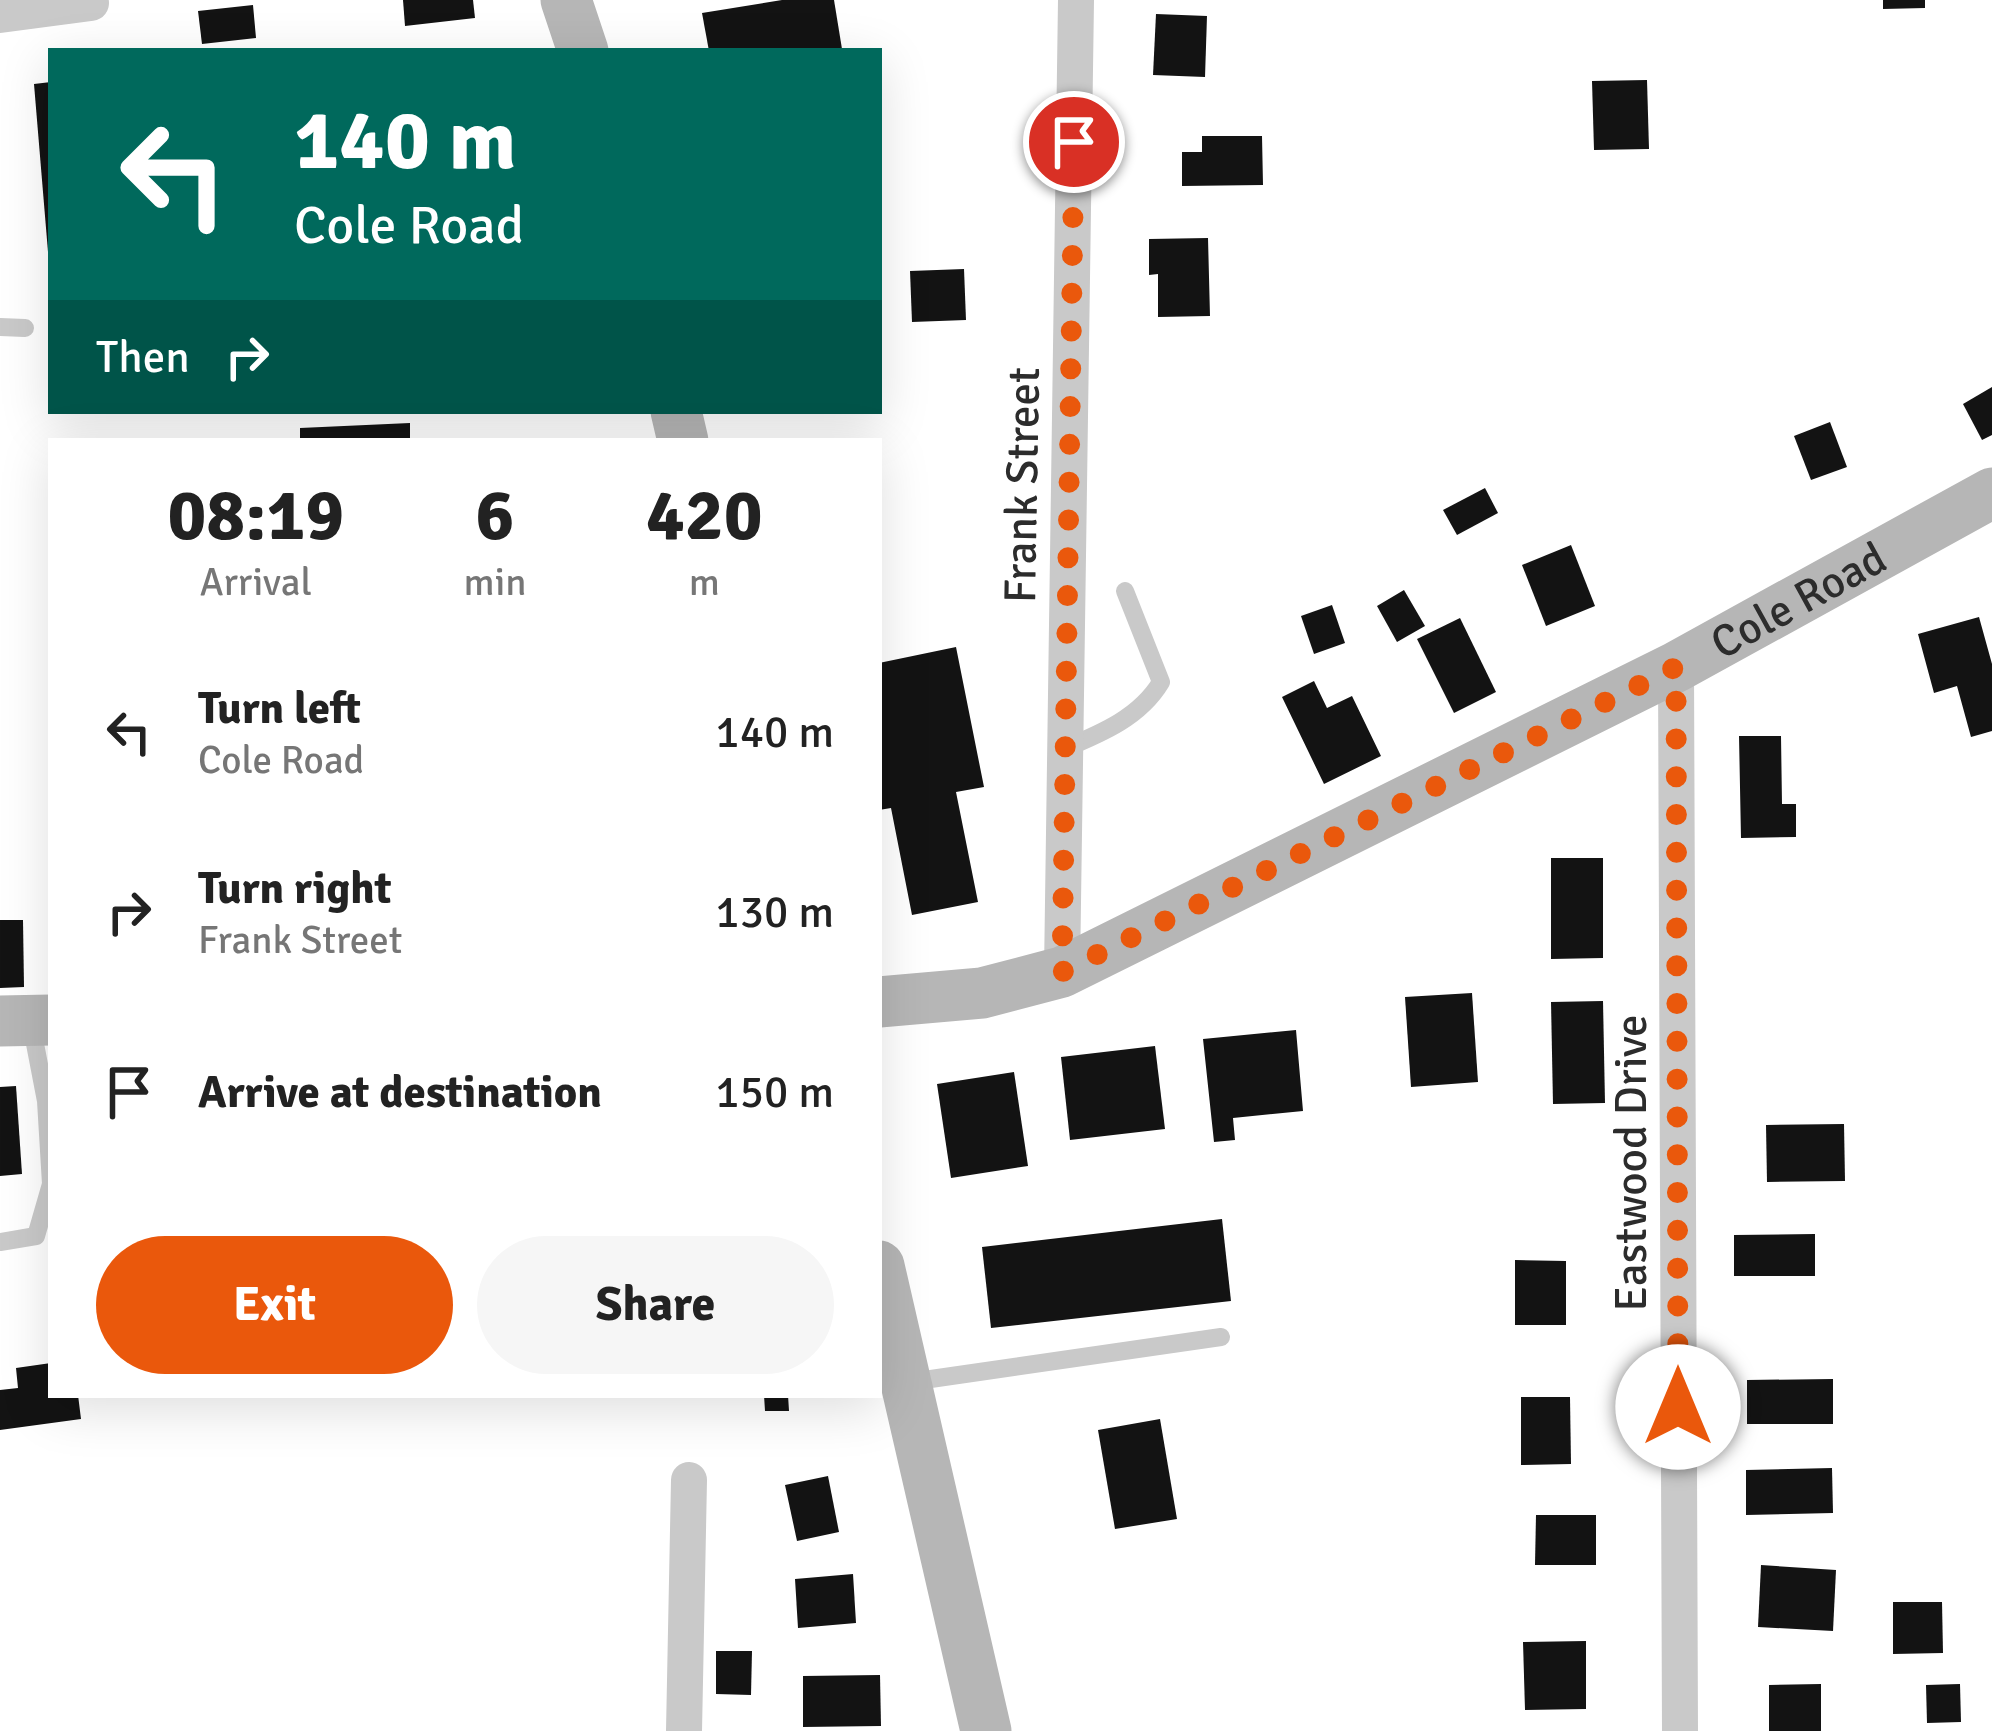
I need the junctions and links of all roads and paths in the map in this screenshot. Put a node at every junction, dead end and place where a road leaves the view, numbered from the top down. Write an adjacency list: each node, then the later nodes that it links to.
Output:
1 (566, 0): 5 (street)
2 (1076, 0): 11 (street, Frank Street)
3 (91, 3): 4 (street)
4 (0, 15)
5 (582, 48)
6 (0, 327): 7 (lane)
7 (25, 328)
8 (1992, 493): 10 (street, Cole Road)
9 (1124, 591): 11 (lane)
10 (1676, 667): 12 (street, Cole Road); 24 (street, Eastwood Drive)
11 (1066, 748): 12 (street, Frank Street)
12 (1062, 972): 13 (street, Cole Road)
13 (882, 1002)
14 (27, 1020): 15 (lane)
15 (48, 1134)
16 (48, 1194): 17 (lane)
17 (0, 1242)
18 (882, 1279): 20 (street)
19 (1221, 1337): 20 (lane)
20 (906, 1382): 23 (street)
21 (689, 1480): 22 (street)
22 (684, 1731)
23 (986, 1731)
24 (1680, 1731)

